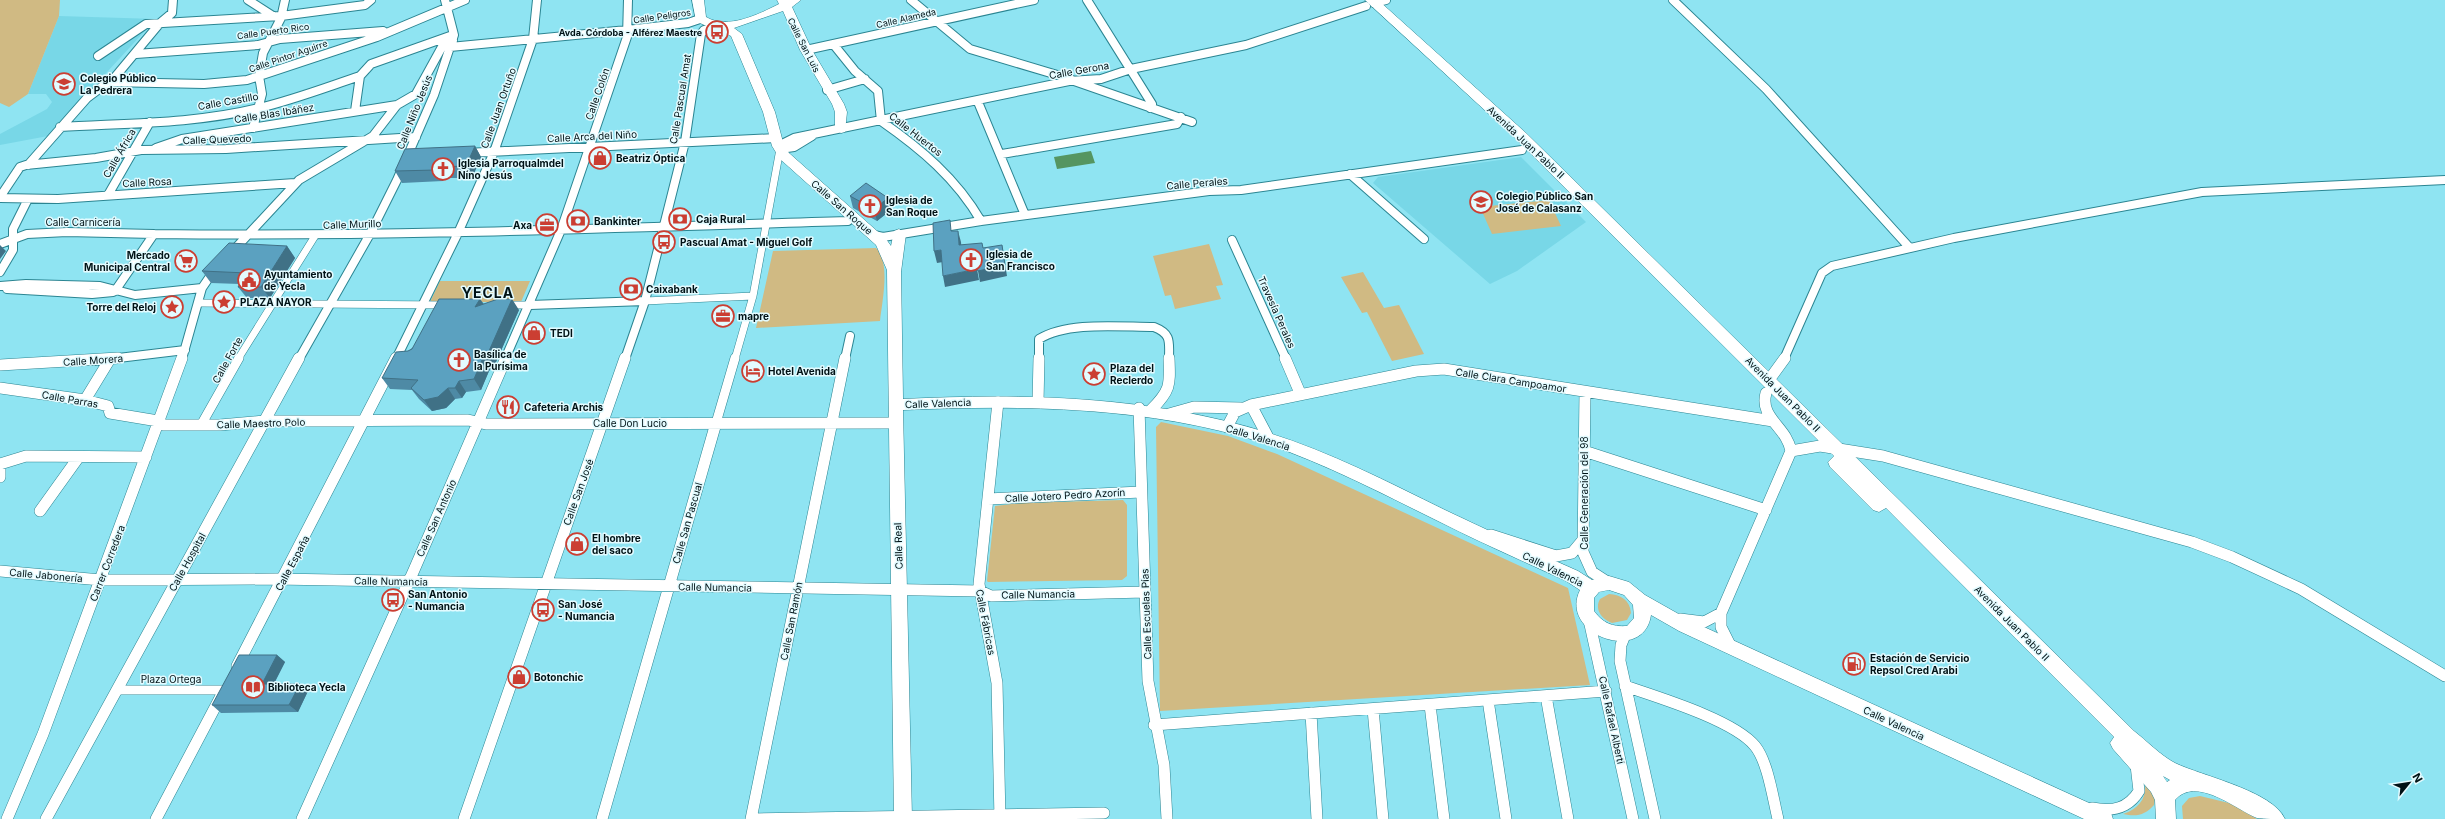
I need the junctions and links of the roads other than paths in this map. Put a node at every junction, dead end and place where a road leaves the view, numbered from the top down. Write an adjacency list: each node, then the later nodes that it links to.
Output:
1 (173, 0): 19 (street)
2 (248, 0): 16 (street)
3 (285, 0): 16 (street)
4 (371, 0): 16 (street)
5 (464, 0): 15 (street, Calle Pintor Aguirre)
6 (538, 0): 25 (street, Calle Juan Ortuño)
7 (628, 0): 22 (street, Calle Colón)
8 (698, 0): 17 (main road)
9 (911, 0): 18 (street)
10 (1034, 0): 18 (street, Calle Alameda)
11 (1087, 0): 32 (street)
12 (1673, 0): 86 (street)
13 (788, 2): 21 (main road); 29 (main road, Calle San Luis)
14 (1371, 2): 32 (street, Calle Gerona); 58 (main road, Avenida Juan Pablo II); 105 (main road, Avenida Juan Pablo II)
15 (446, 4): 23 (street, Calle Pintor Aguirre); 26 (street)
16 (277, 16): 19 (street); 27 (street)
17 (700, 19): 20 (street, Calle Peligros); 21 (main road)
18 (937, 22): 28 (street, Calle Alameda); 37 (street)
19 (160, 23): 30 (street); 31 (street)
20 (688, 24): 22 (street, Calle Peligros); 24 (street)
21 (720, 27): 24 (street); 54 (main road)
22 (627, 30): 25 (street, Calle Peligros); 55 (street, Calle Colón)
23 (389, 31): 27 (street, Calle Puerto Rico); 33 (street, Calle Pintor Aguirre)
24 (701, 34): 53 (street, Calle Pascual Amat)
25 (533, 39): 26 (street, Calle Peligros); 59 (street, Calle Juan Ortuño)
26 (452, 41): 34 (street, Calle Peligros); 40 (street); 51 (street, Calle Niño Jesús)
27 (269, 42): 30 (street, Calle Puerto Rico); 33 (street)
28 (834, 45): 29 (street, Calle Alameda); 35 (street, Calle Huertos)
29 (806, 50): 38 (main road, Calle San Luis)
30 (136, 54): 36 (street)
31 (98, 56)
32 (1131, 69): 37 (street, Calle Gerona); 42 (street)
33 (259, 76): 36 (street, Calle Pintor Aguirre); 41 (street)
34 (360, 76): 41 (street, Calle Castillo); 43 (street)
35 (865, 79): 38 (street); 45 (street, Calle Huertos)
36 (108, 82): 48 (street)
37 (1069, 82): 39 (street, Calle Gerona); 42 (street)
38 (828, 90): 50 (main road, Calle San Luis)
39 (978, 102): 45 (street, Calle Gerona); 61 (street)
40 (397, 105): 43 (street, Calle Blas Ibáñez); 52 (street)
41 (259, 108): 46 (street, Calle Castillo); 49 (street)
42 (1150, 108): 44 (street)
43 (355, 111): 49 (street, Calle Blas Ibáñez)
44 (1181, 117): 47 (street); 61 (street)
45 (880, 121): 50 (street, Calle Gerona); 71 (street, Calle Huertos)
46 (150, 122): 48 (street, Calle Castillo); 57 (street, Calle África)
47 (1192, 122)
48 (60, 127): 62 (street)
49 (253, 128): 56 (street, Calle Blas Ibáñez)
50 (841, 128): 54 (street, Calle Gerona)
51 (416, 137): 52 (street, Calle Quevedo); 77 (street, Calle Niño Jesús)
52 (369, 139): 56 (street, Calle Quevedo); 65 (street)
53 (685, 142): 54 (street, Calle Arca del Niño); 55 (street, Calle Arca del Niño); 73 (street, Calle Pascual Amat)
54 (778, 144): 70 (main road, Calle San Roque); 72 (street, Calle San Pascual)
55 (591, 146): 59 (street, Calle Arca del Niño); 74 (street, Calle Colón)
56 (156, 148): 57 (street, Calle Quevedo)
57 (133, 150): 62 (street, Calle Quevedo); 66 (street, Calle África)
58 (1522, 150): 63 (street, Calle Perales); 105 (main road, Avenida Juan Pablo II)
59 (494, 152): 60 (street, Calle Arca del Niño); 75 (street, Calle Juan Ortuño)
60 (455, 153)
61 (1002, 154): 69 (street)
62 (25, 165): 67 (street)
63 (1350, 174): 69 (street, Calle Perales); 83 (street)
64 (2445, 180): 86 (street)
65 (295, 183): 66 (street, Calle Rosa); 79 (street)
66 (108, 195): 68 (street, Calle Rosa)
67 (0, 197): 68 (street, Calle Rosa)
68 (27, 201): 82 (street)
69 (1025, 215): 71 (street, Calle Perales)
70 (853, 217): 72 (street, Calle Murillo); 81 (main road, Calle San Roque)
71 (981, 221): 78 (street, Calle Perales)
72 (768, 223): 73 (street, Calle Murillo); 92 (street, Calle San Pascual)
73 (664, 226): 74 (street, Calle Murillo); 93 (street, Calle Pascual Amat)
74 (561, 230): 75 (street, Calle Murillo); 99 (street, Calle Colón)
75 (458, 233): 77 (street, Calle Murillo); 100 (street, Calle Juan Ortuño)
76 (154, 234): 79 (street, Calle Carnicería); 82 (street, Calle Carnicería); 91 (street)
77 (370, 234): 80 (street, Calle Murillo); 96 (street, Calle Niño Jesús)
78 (899, 234): 81 (street, Calle Perales); 88 (main road)
79 (247, 236): 80 (street, Calle Murillo); 90 (street)
80 (315, 236): 95 (street, Calle Forte)
81 (874, 236): 88 (main road, Calle San Roque)
82 (13, 239): 85 (street, Calle Carnicería); 87 (street)
83 (1424, 239)
84 (1232, 240): 108 (street, Travesía Perales)
85 (0, 244)
86 (1909, 247): 105 (street)
87 (0, 272)
88 (894, 272): 112 (main road, Calle Real)
89 (0, 287): 91 (street)
90 (202, 288): 91 (street); 94 (street, Carrer Corredera)
91 (115, 291)
92 (752, 296): 93 (street); 121 (street, Calle San Pascual)
93 (645, 301): 99 (street); 124 (street, Calle San José)
94 (199, 303): 95 (street); 102 (street, Carrer Corredera)
95 (271, 304): 96 (street); 125 (street, Calle Forte)
96 (329, 304): 100 (street); 117 (street, Calle Hospital)
97 (454, 305): 100 (street)
98 (499, 305): 99 (street)
99 (530, 305): 120 (street, Calle San Antonio)
100 (423, 306): 118 (street, Calle España)
101 (850, 336): 122 (street, Calle San Ramón)
102 (185, 350): 103 (street, Calle Morera); 116 (street, Carrer Corredera)
103 (110, 359): 104 (street, Calle Morera); 109 (street)
104 (0, 365)
105 (1767, 386): 119 (street); 128 (main road, Avenida Juan Pablo II); 129 (main road, Avenida Juan Pablo II)
106 (0, 388): 109 (street, Calle Parras)
107 (1585, 392): 108 (street, Calle Clara Campoamor); 119 (street, Calle Clara Campoamor); 130 (street, Calle Generación del 98)
108 (1300, 393): 113 (street, Calle Clara Campoamor)
109 (85, 400): 116 (street, Calle Parras)
110 (998, 402): 111 (main road, Calle Valencia); 112 (main road, Calle Valencia); 137 (street, Calle Fábricas)
111 (1038, 402): 114 (main road, Calle Valencia); 114 (street)
112 (895, 405): 123 (main road, Calle Real)
113 (1246, 406): 115 (street, Calle Clara Campoamor); 126 (street); 127 (street)
114 (1145, 409): 115 (main road, Calle Valencia); 136 (street, Calle Escuelas Pías)
115 (1169, 414): 126 (main road, Calle Valencia)
116 (158, 421): 125 (street, Calle Maestro Polo); 132 (street, Carrer Corredera)
117 (264, 421): 118 (street, Calle Maestro Polo); 125 (street, Calle Maestro Polo); 143 (street, Calle Hospital)
118 (366, 421): 120 (street, Calle Don Lucio); 145 (street, Calle España)
119 (1773, 421): 131 (street)
120 (478, 422): 124 (street, Calle Don Lucio); 146 (street, Calle San Antonio)
121 (716, 423): 122 (street, Calle Don Lucio); 124 (street, Calle Don Lucio); 149 (street, Calle San Pascual)
122 (832, 423): 123 (street, Calle Don Lucio); 150 (street, Calle San Ramón)
123 (895, 423): 152 (main road, Calle Real)
124 (603, 424): 147 (street, Calle San José)
125 (201, 425)
126 (1227, 427): 127 (main road, Calle Valencia)
127 (1269, 439): 140 (main road, Calle Valencia)
128 (1820, 446): 129 (street); 131 (street); 174 (main road, Avenida Juan Pablo II)
129 (1836, 447): 163 (street); 175 (main road, Avenida Juan Pablo II)
130 (1584, 451): 138 (street); 141 (street, Calle Generación del 98)
131 (1791, 451): 138 (street)
132 (146, 457): 133 (street); 144 (street, Carrer Corredera)
133 (78, 458): 134 (street); 139 (street)
134 (0, 465): 135 (street)
135 (0, 477)
136 (1141, 492): 137 (street, Calle Jotero Pedro Azorín); 154 (street, Calle Escuelas Pías)
137 (988, 499): 153 (street, Calle Fábricas)
138 (1766, 510): 157 (street)
139 (40, 511)
140 (1477, 533): 141 (street); 151 (main road, Calle Valencia)
141 (1582, 541): 148 (street, Calle Generación del 98)
142 (0, 572): 144 (street, Calle Jabonería)
143 (178, 578): 144 (street, Calle Jabonería); 145 (street, Calle Jabonería); 166 (street, Calle Hospital)
144 (101, 580): 181 (street, Carrer Corredera)
145 (283, 580): 146 (street, Calle Numancia); 164 (street, Calle España)
146 (409, 580): 147 (street, Calle Numancia); 184 (street, Calle San Antonio)
147 (545, 583): 149 (street, Calle Numancia); 185 (street, Calle San José)
148 (1609, 583): 151 (main road); 155 (main road)
149 (669, 586): 150 (street, Calle Numancia); 186 (street, Calle San Pascual)
150 (797, 589): 152 (street, Calle Numancia); 187 (street, Calle San Ramón)
151 (1592, 589): 158 (main road)
152 (899, 590): 153 (street, Calle Numancia); 180 (main road, Calle Real)
153 (980, 591): 154 (street, Calle Numancia); 179 (street, Calle Fábricas)
154 (1145, 592): 173 (street, Calle Escuelas Pías)
155 (1639, 600): 156 (main road, Calle Valencia); 159 (main road)
156 (1658, 612): 157 (street); 160 (main road, Calle Valencia)
157 (1721, 613): 162 (street)
158 (1589, 620): 161 (main road); 167 (street, Calle Rafael Alberti)
159 (1640, 626): 160 (main road, Calle Valencia); 161 (main road)
160 (1685, 626): 162 (main road, Calle Valencia)
161 (1625, 635): 165 (street, Calle Rafael Alberti)
162 (1731, 647): 176 (main road, Calle Valencia)
163 (2445, 676)
164 (228, 683): 166 (street, Plaza Ortega); 183 (street, Calle España)
165 (1625, 686): 195 (street, Calle Rafael Alberti); 196 (street)
166 (117, 690): 182 (street, Calle Hospital)
167 (1606, 692): 168 (street); 194 (street, Calle Rafael Alberti)
168 (1546, 696): 169 (street); 193 (street)
169 (1488, 700): 170 (street); 192 (street)
170 (1430, 704): 171 (street); 191 (street)
171 (1373, 709): 172 (street); 190 (street)
172 (1311, 713): 173 (street); 189 (street)
173 (1154, 725): 188 (street, Calle Escuelas Pías)
174 (2135, 759): 176 (street); 177 (main road, Avenida Juan Pablo II)
175 (2198, 783): 177 (main road); 198 (main road)
176 (2067, 803): 197 (main road, Calle Valencia)
177 (2164, 812)
178 (1104, 813): 179 (street)
179 (1000, 817): 180 (street)
180 (903, 818): 187 (street)
181 (7, 819)
182 (46, 819)
183 (156, 819)
184 (302, 819)
185 (464, 819)
186 (602, 819)
187 (752, 819)
188 (1167, 819)
189 (1317, 819)
190 (1383, 819)
191 (1444, 819)
192 (1506, 819)
193 (1568, 819)
194 (1633, 819)
195 (1655, 819)
196 (1778, 819)
197 (2102, 819)
198 (2275, 819)

